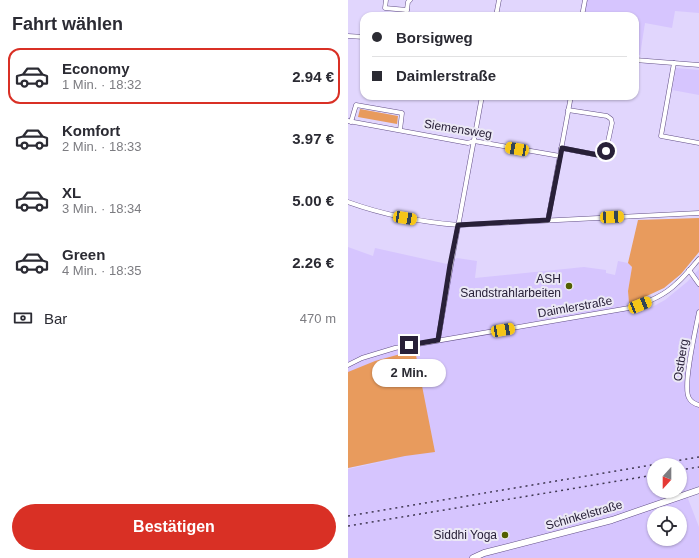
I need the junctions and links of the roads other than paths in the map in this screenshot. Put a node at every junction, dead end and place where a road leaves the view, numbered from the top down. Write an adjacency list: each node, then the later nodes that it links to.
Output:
1 (386, 0): 5 (street)
2 (410, 0): 5 (street)
3 (499, 0): 6 (street)
4 (585, 0): 7 (street)
5 (407, 10)
6 (497, 12)
7 (583, 12)
8 (348, 36): 9 (street)
9 (360, 38)
10 (639, 60): 11 (street)
11 (674, 63): 12 (street); 19 (street)
12 (699, 65)
13 (481, 100): 18 (street)
14 (570, 100): 15 (street)
15 (568, 110): 20 (street); 20 (street)
16 (350, 121): 17 (street, Siemensweg); 17 (street, Siemensweg)
17 (400, 130): 18 (street, Siemensweg)
18 (474, 141): 21 (street, Siemensweg); 25 (street)
19 (699, 143)
20 (562, 148): 21 (street)
21 (560, 156): 24 (street)
22 (348, 202): 25 (street)
23 (699, 213): 24 (street)
24 (548, 220): 25 (street)
25 (458, 225): 30 (street)
26 (699, 260): 27 (street, Daimlerstraße)
27 (689, 270): 28 (street); 30 (street, Daimlerstraße)
28 (699, 284)
29 (699, 312): 32 (street, Ostberg)
30 (438, 340): 31 (street, Daimlerstraße)
31 (348, 365)
32 (699, 405)
33 (699, 490): 34 (street, Schinkelstraße)
34 (474, 558)

